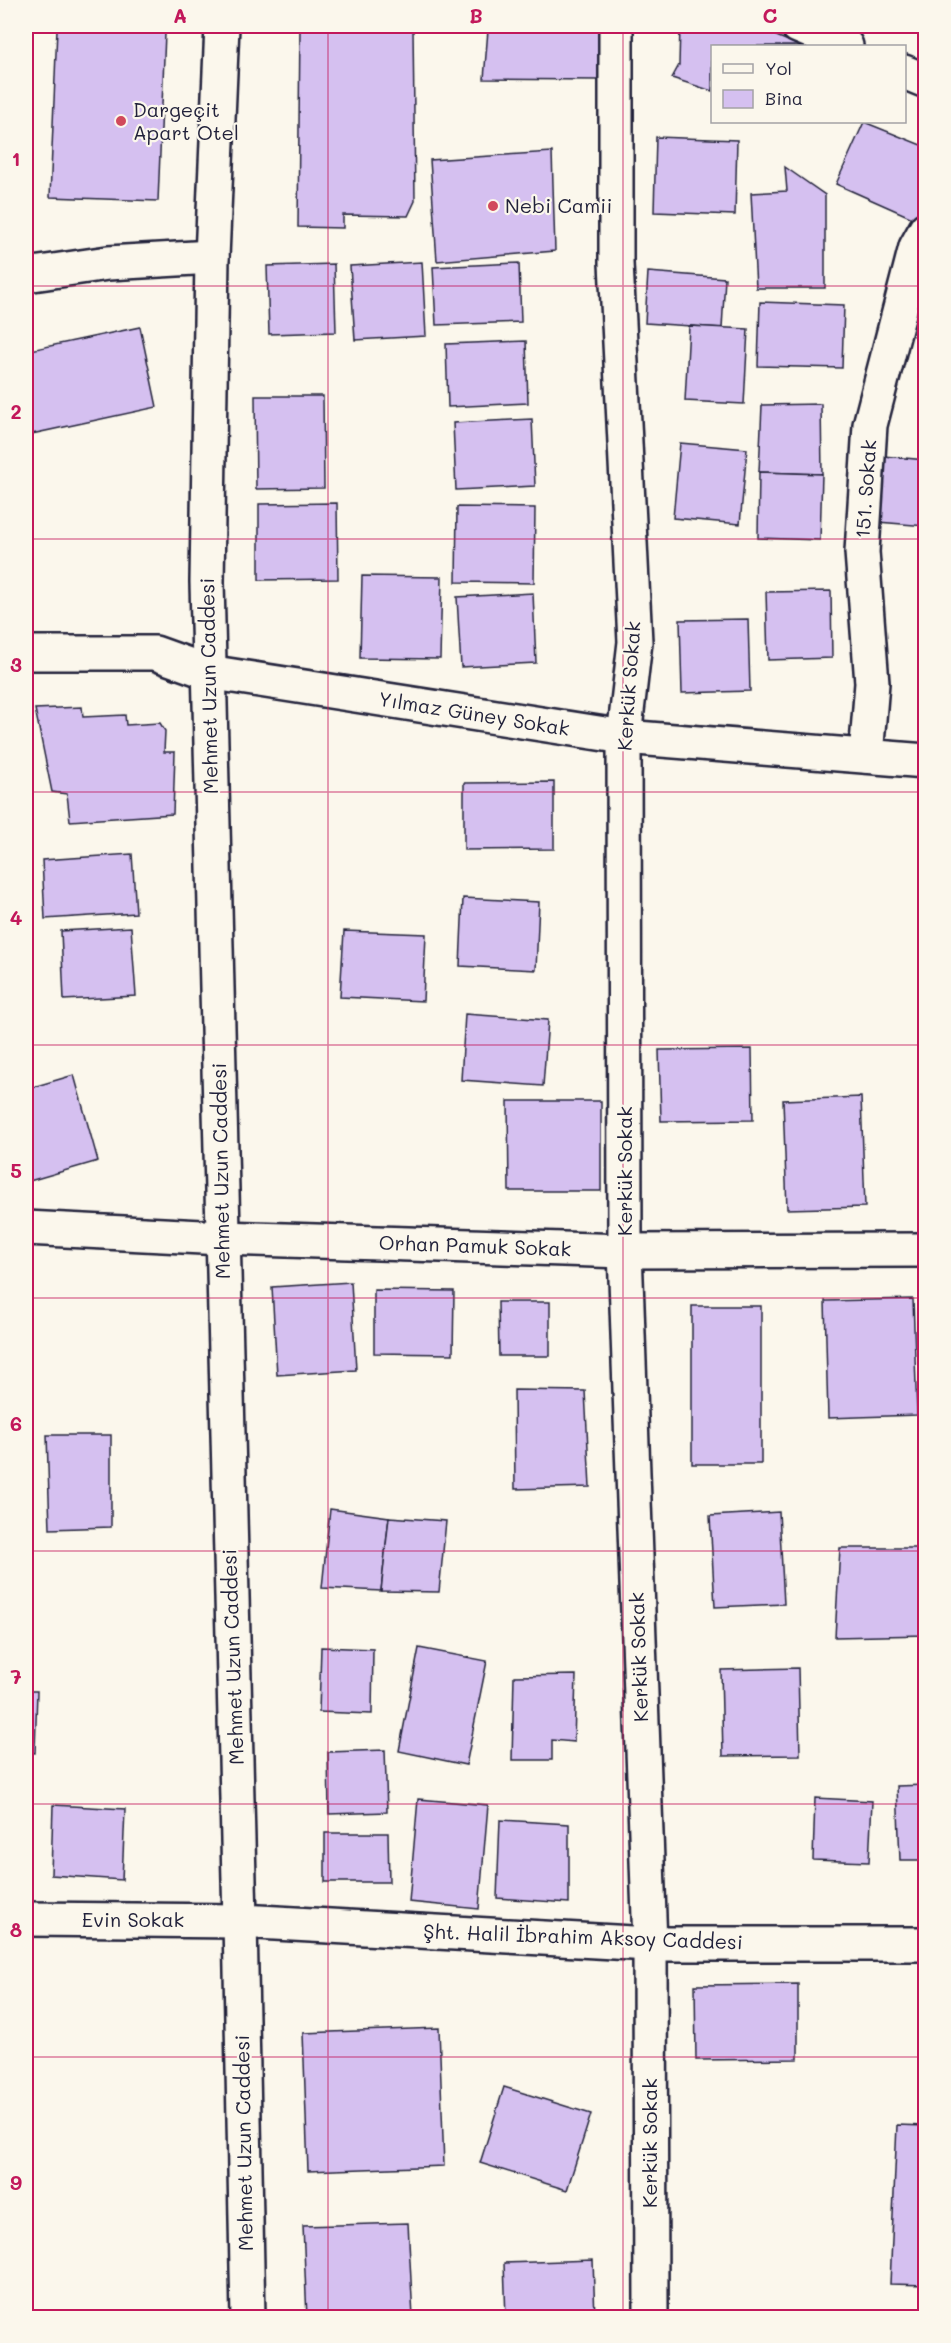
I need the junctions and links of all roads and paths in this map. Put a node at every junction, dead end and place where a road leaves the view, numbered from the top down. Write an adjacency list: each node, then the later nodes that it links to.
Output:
1 (222, 26): 8 (street, Mehmet Uzun Caddesi)
2 (616, 26): 12 (street, Kerkük Sokak)
3 (798, 26): 4 (street)
4 (844, 45)
5 (906, 73): 6 (street)
6 (926, 81)
7 (926, 229): 13 (street, 151. Sokak)
8 (212, 257): 9 (street); 11 (street, Mehmet Uzun Caddesi)
9 (26, 275)
10 (26, 653): 11 (street, Yılmaz Güney Sokak)
11 (208, 672): 12 (street, Yılmaz Güney Sokak); 16 (street, Mehmet Uzun Caddesi)
12 (624, 737): 13 (street, Yılmaz Güney Sokak); 18 (street, Kerkük Sokak)
13 (866, 756): 14 (street, Yılmaz Güney Sokak)
14 (926, 761)
15 (26, 1228): 16 (street, Orhan Pamuk Sokak)
16 (222, 1238): 18 (street, Orhan Pamuk Sokak); 20 (street, Mehmet Uzun Caddesi)
17 (926, 1250): 18 (street, Orhan Pamuk Sokak)
18 (625, 1251): 21 (street, Kerkük Sokak)
19 (26, 1919): 20 (street, Evin Sokak)
20 (240, 1921): 21 (street, Şht. Halil İbrahim Aksoy Caddesi); 23 (street, Mehmet Uzun Caddesi)
21 (650, 1944): 22 (street, Şht. Halil İbrahim Aksoy Caddesi); 24 (street, Kerkük Sokak)
22 (926, 1944)
23 (248, 2318)
24 (651, 2318)

